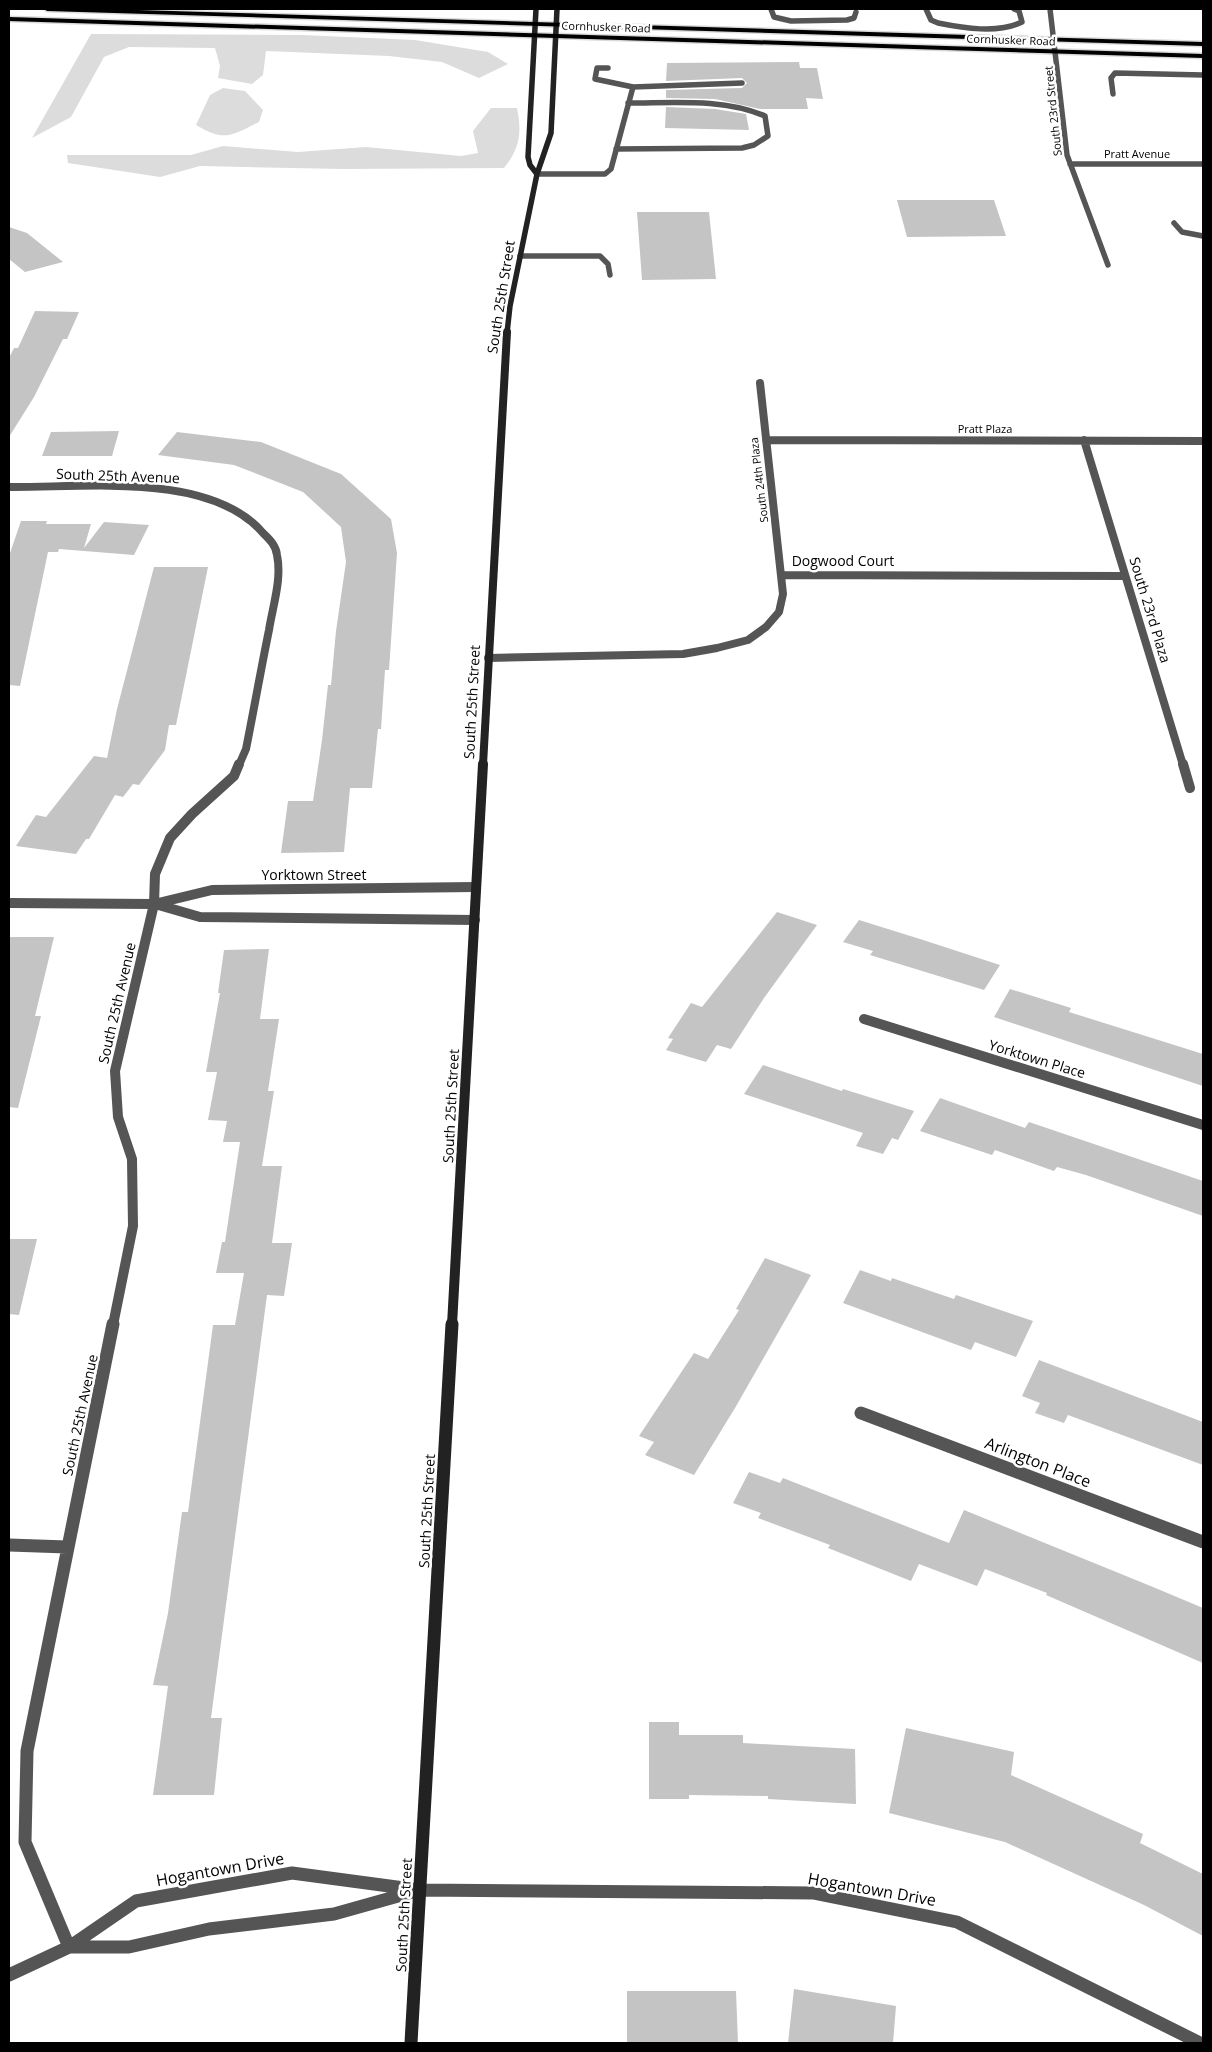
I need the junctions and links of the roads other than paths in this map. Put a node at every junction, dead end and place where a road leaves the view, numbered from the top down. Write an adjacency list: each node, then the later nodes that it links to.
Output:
1 (47, 9): 10 (main road, Cornhusker Road)
2 (536, 9): 10 (street)
3 (557, 9): 11 (street, South 25th Street)
4 (770, 9): 8 (street)
5 (926, 9): 6 (street)
6 (1014, 9)
7 (1050, 9): 14 (street, South 23rd Street)
8 (856, 12)
9 (9, 19): 12 (main road, Cornhusker Road)
10 (534, 24): 11 (main road, Cornhusker Road); 12 (street)
11 (557, 24): 13 (street, South 25th Street); 14 (main road, Cornhusker Road)
12 (533, 35): 13 (main road, Cornhusker Road); 27 (street)
13 (556, 36): 16 (main road, Cornhusker Road); 27 (street, South 25th Street)
14 (1054, 40): 15 (main road, Cornhusker Road); 16 (street, South 23rd Street)
15 (1203, 44)
16 (1056, 52): 17 (main road, Cornhusker Road); 25 (street, South 23rd Street)
17 (1203, 56)
18 (608, 68): 21 (street)
19 (1203, 75): 22 (street)
20 (742, 83): 21 (street)
21 (633, 87): 23 (street)
22 (1113, 94)
23 (628, 103): 24 (street); 24 (street)
24 (616, 149): 27 (street)
25 (1070, 164): 26 (street, Pratt Avenue); 31 (street, South 23rd Street)
26 (1203, 164)
27 (538, 174): 30 (street, South 25th Street)
28 (1174, 223): 29 (street)
29 (1203, 236)
30 (520, 256): 32 (street); 40 (street, South 25th Street)
31 (1108, 265)
32 (610, 275)
33 (760, 383): 34 (street, South 24th Plaza)
34 (766, 440): 35 (street, Pratt Plaza); 38 (street, South 24th Plaza)
35 (1084, 440): 36 (street, Pratt Plaza); 39 (street, South 23rd Plaza)
36 (1203, 441)
37 (9, 487): 44 (street, South 25th Avenue)
38 (782, 575): 39 (street, Dogwood Court); 40 (street, Dogwood Court)
39 (1125, 576): 41 (street, South 23rd Plaza)
40 (488, 658): 42 (street, South 25th Street)
41 (1190, 788)
42 (476, 886): 44 (street, Yorktown Street); 45 (street, South 25th Street)
43 (9, 903): 44 (street, Yorktown Street)
44 (154, 904): 45 (street, Yorktown Street); 51 (street, South 25th Avenue)
45 (475, 920): 52 (street, South 25th Street)
46 (864, 1019): 47 (street, Yorktown Place)
47 (1203, 1125)
48 (861, 1412): 49 (street, Arlington Place)
49 (1203, 1542)
50 (9, 1545): 51 (street)
51 (67, 1547): 53 (street, South 25th Avenue)
52 (419, 1890): 53 (street, Hogantown Drive); 53 (street, Hogantown Drive); 55 (street, South 25th Street); 56 (street, Hogantown Drive)
53 (69, 1946): 54 (street, Hogantown Drive)
54 (9, 1975)
55 (411, 2043)
56 (1200, 2043)

